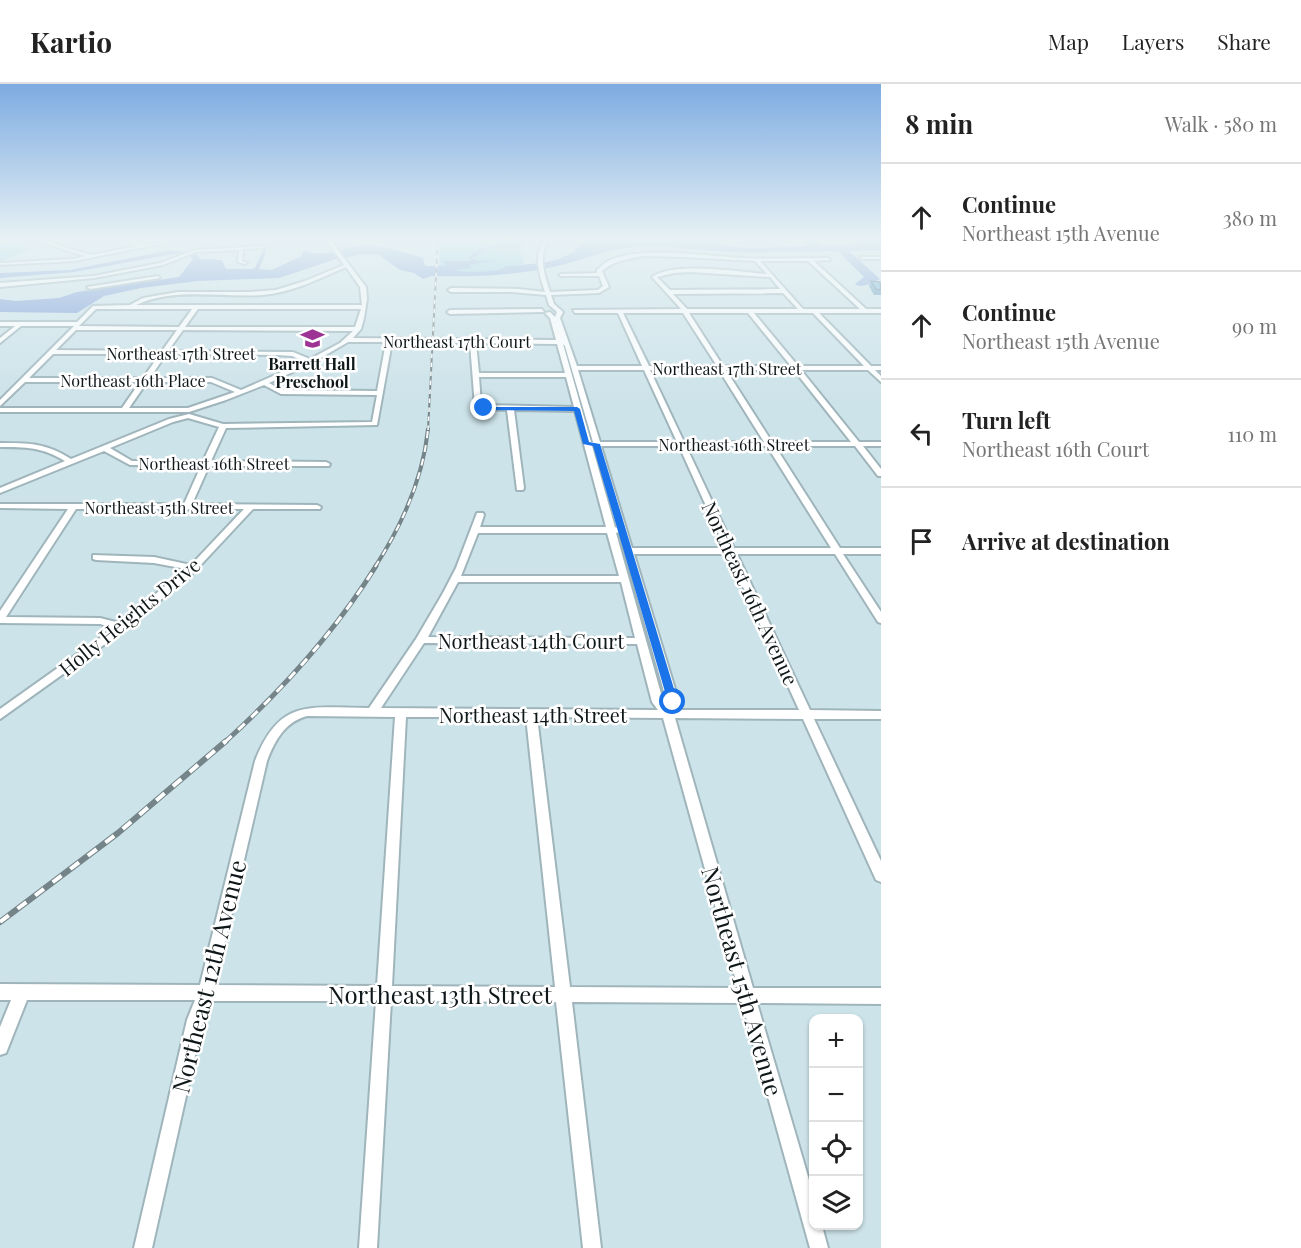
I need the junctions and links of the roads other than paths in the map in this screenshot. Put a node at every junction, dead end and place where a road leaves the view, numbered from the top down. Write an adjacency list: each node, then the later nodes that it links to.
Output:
1 (269, 292): 10 (street)
2 (303, 292): 12 (street)
3 (363, 292): 13 (street)
4 (534, 292): 9 (street)
5 (564, 292): 9 (street)
6 (668, 292): 17 (street)
7 (785, 292): 19 (street)
8 (845, 292): 21 (street)
9 (546, 293): 14 (street, Northeast 15th Avenue)
10 (129, 306): 11 (street); 26 (street)
11 (196, 307): 12 (street); 27 (street)
12 (303, 307): 13 (street)
13 (363, 307): 28 (street)
14 (548, 310): 15 (street); 22 (street); 33 (street, Northeast 15th Avenue)
15 (559, 311): 16 (street); 34 (street, Northeast 15th Avenue)
16 (620, 311): 17 (street); 39 (street, Northeast 16th Avenue)
17 (685, 311): 18 (street); 40 (street)
18 (750, 311): 19 (street); 41 (street)
19 (802, 311): 20 (street)
20 (814, 311): 21 (street); 42 (street)
21 (865, 311): 23 (street)
22 (450, 312)
23 (880, 312)
24 (0, 324): 25 (street, Northeast 17th Court)
25 (20, 324): 26 (street, Northeast 17th Court); 30 (street)
26 (76, 326): 27 (street, Northeast 17th Court); 35 (street)
27 (181, 328): 28 (street, Northeast 17th Court); 36 (street)
28 (358, 329): 29 (street)
29 (348, 340): 31 (street, Northeast 17th Court); 37 (street)
30 (0, 341)
31 (389, 341): 32 (street, Northeast 17th Court); 51 (street)
32 (473, 342): 33 (street, Northeast 17th Court); 44 (street)
33 (558, 342): 34 (street, Northeast 17th Court); 45 (street, Northeast 15th Avenue)
34 (566, 342): 38 (street, Northeast 15th Avenue)
35 (51, 352): 36 (street, Northeast 17th Street); 46 (street)
36 (164, 353): 37 (street, Northeast 17th Street); 47 (street)
37 (310, 362): 49 (street)
38 (574, 368): 39 (street, Northeast 17th Street); 60 (street, Northeast 15th Avenue)
39 (647, 368): 40 (street, Northeast 17th Street); 61 (street, Northeast 16th Avenue)
40 (720, 368): 41 (street, Northeast 17th Street); 62 (street)
41 (796, 368): 42 (street, Northeast 17th Street); 63 (street)
42 (870, 368): 43 (street, Northeast 17th Street); 48 (street)
43 (881, 368)
44 (475, 375): 45 (street); 53 (street)
45 (567, 375): 54 (street, Northeast 15th Avenue)
46 (24, 380): 47 (street, Northeast 16th Place); 52 (street)
47 (146, 380): 50 (street, Northeast 16th Place); 56 (street)
48 (881, 380)
49 (263, 382): 50 (street); 51 (street)
50 (240, 392): 57 (street)
51 (381, 393): 58 (street)
52 (0, 404)
53 (510, 409): 54 (street); 71 (street)
54 (577, 409): 59 (street, Northeast 15th Avenue)
55 (0, 410): 56 (street)
56 (124, 410): 57 (street)
57 (190, 413): 58 (street); 66 (street)
58 (223, 426): 68 (street)
59 (586, 444): 60 (street, Northeast 16th Street); 80 (street, Northeast 15th Avenue)
60 (596, 444): 61 (street, Northeast 16th Street); 81 (street, Northeast 15th Avenue)
61 (682, 444): 62 (street, Northeast 16th Street); 85 (street, Northeast 16th Avenue)
62 (771, 444): 63 (street, Northeast 16th Street); 83 (street)
63 (858, 444): 64 (street, Northeast 16th Street); 70 (street)
64 (881, 444)
65 (0, 445): 67 (street)
66 (105, 448): 67 (street); 68 (street, Northeast 16th Street)
67 (70, 462): 72 (street)
68 (207, 464): 69 (street, Northeast 16th Street); 76 (street)
69 (326, 464)
70 (881, 474)
71 (520, 488)
72 (0, 491)
73 (0, 506): 74 (street, Northeast 15th Street)
74 (73, 507): 76 (street, Northeast 15th Street); 90 (street)
75 (317, 507): 77 (street, Northeast 15th Street)
76 (186, 508): 77 (street, Northeast 15th Street)
77 (250, 508): 87 (street, Holly Heights Drive)
78 (480, 515): 79 (street)
79 (476, 530): 80 (street); 88 (street)
80 (610, 530): 81 (street); 89 (street, Northeast 15th Avenue)
81 (622, 530): 82 (street, Northeast 15th Avenue)
82 (628, 551): 85 (street); 100 (street, Northeast 15th Avenue)
83 (836, 551): 84 (street); 85 (street); 91 (street)
84 (881, 551)
85 (733, 552): 101 (street, Northeast 16th Avenue)
86 (96, 557): 87 (street)
87 (194, 568): 92 (street, Holly Heights Drive)
88 (456, 579): 89 (street); 93 (street)
89 (624, 579): 94 (street, Northeast 15th Avenue)
90 (0, 620): 92 (street)
91 (881, 621)
92 (122, 627): 99 (street, Holly Heights Drive)
93 (422, 640): 94 (street, Northeast 14th Court); 95 (street)
94 (641, 640): 100 (street, Northeast 15th Avenue)
95 (372, 712): 96 (street, Northeast 14th Street); 97 (street, Northeast 14th Street)
96 (400, 713): 98 (street, Northeast 14th Street); 107 (street)
97 (294, 714): 106 (street, Northeast 12th Avenue)
98 (531, 714): 100 (street, Northeast 14th Street); 108 (street)
99 (0, 715)
100 (668, 715): 101 (street, Northeast 14th Street); 109 (street, Northeast 15th Avenue)
101 (807, 715): 102 (street, Northeast 14th Street); 103 (street, Northeast 16th Avenue)
102 (881, 715)
103 (881, 876)
104 (0, 992): 105 (street, Northeast 13th Street)
105 (22, 992): 106 (street, Northeast 13th Street); 111 (street)
106 (206, 993): 107 (street, Northeast 13th Street); 112 (street, Northeast 12th Avenue)
107 (383, 994): 108 (street, Northeast 13th Street); 113 (street)
108 (564, 994): 109 (street, Northeast 13th Street); 114 (street)
109 (747, 995): 110 (street, Northeast 13th Street); 115 (street, Northeast 15th Avenue)
110 (881, 996)
111 (0, 1047)
112 (143, 1248)
113 (368, 1248)
114 (592, 1248)
115 (819, 1248)

